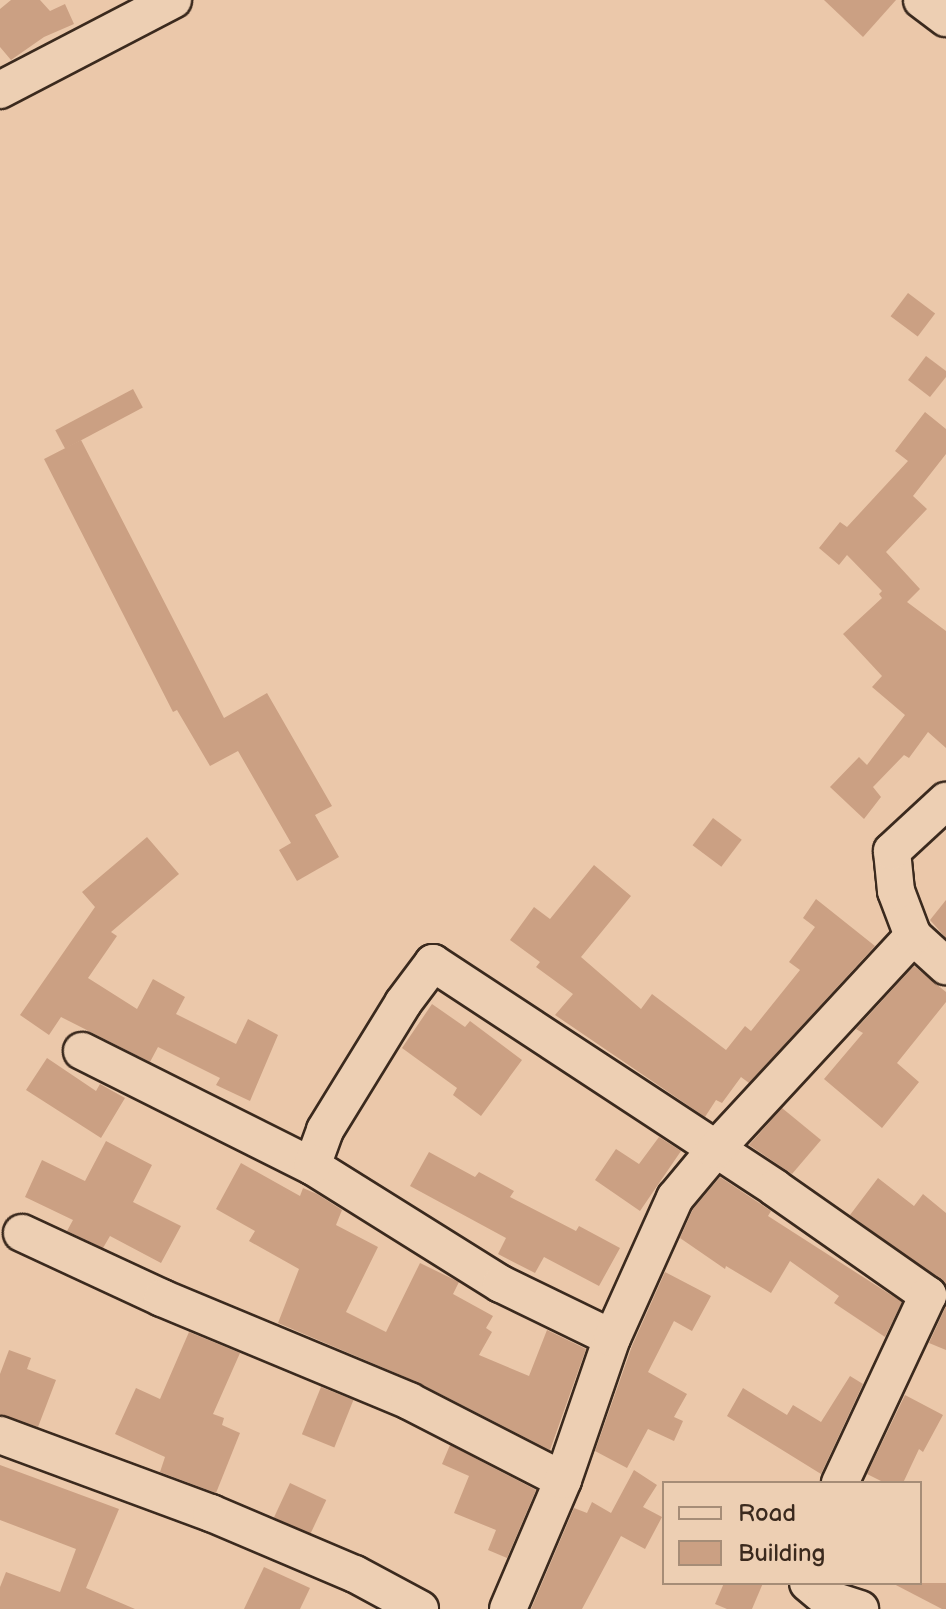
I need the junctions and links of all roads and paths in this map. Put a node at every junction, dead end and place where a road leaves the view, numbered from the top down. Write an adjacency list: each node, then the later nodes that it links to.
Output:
1 (173, 0): 4 (street)
2 (922, 0): 3 (street)
3 (946, 18)
4 (0, 90)
5 (946, 801): 6 (street)
6 (913, 936): 7 (street); 9 (street)
7 (946, 966)
8 (82, 1051): 10 (street)
9 (715, 1150): 10 (street); 12 (street); 15 (street)
10 (312, 1166): 12 (street)
11 (22, 1233): 14 (street)
12 (612, 1338): 14 (street)
13 (0, 1435): 17 (street)
14 (563, 1480): 18 (street)
15 (841, 1481)
16 (810, 1585): 19 (street)
17 (420, 1609)
18 (508, 1609)
19 (860, 1609)

